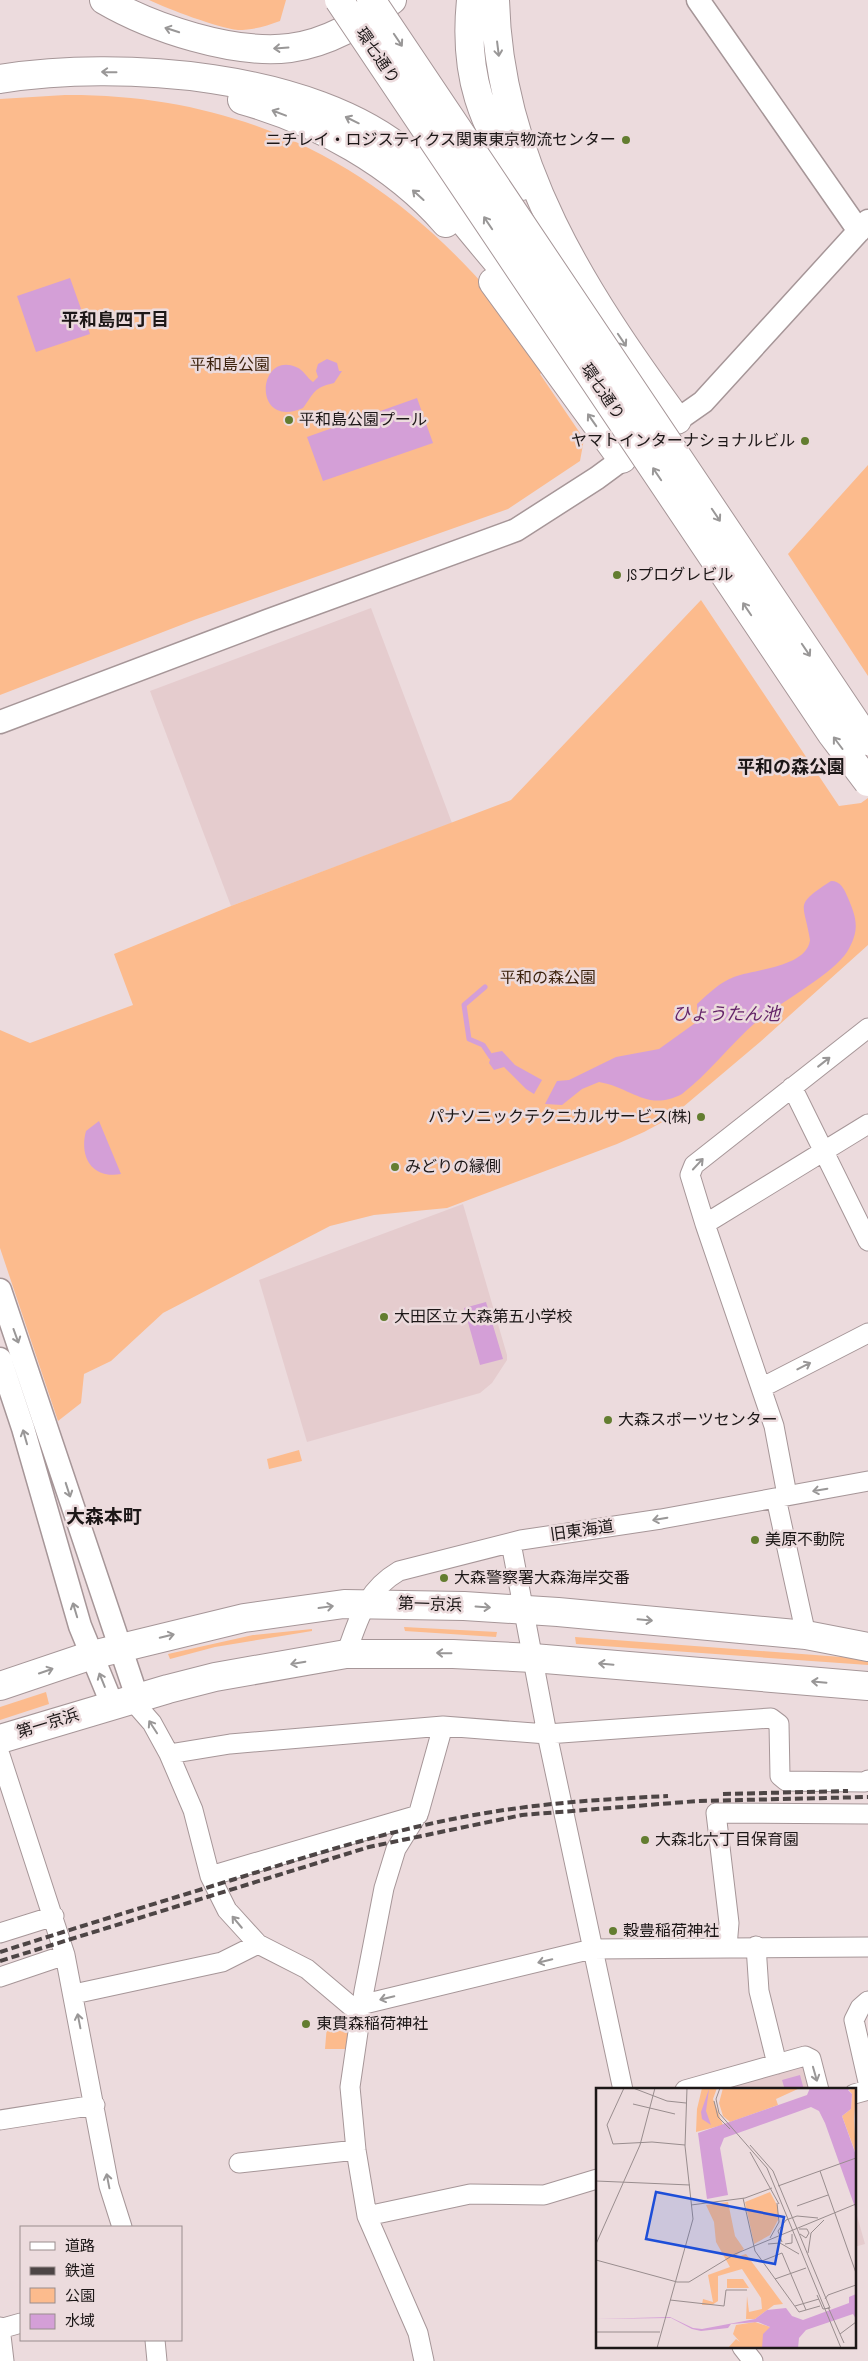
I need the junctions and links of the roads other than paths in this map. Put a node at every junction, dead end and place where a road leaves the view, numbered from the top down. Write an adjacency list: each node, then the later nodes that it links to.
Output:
1 (104, 0): 4 (main road, one-way to 1)
2 (339, 0): 12 (main road, 環七通り, one-way to 2, bridge)
3 (371, 0): 11 (main road, 環七通り, one-way to 11, bridge)
4 (392, 0)
5 (471, 0): 11 (main road, bridge)
6 (495, 0): 13 (main road, one-way to 13)
7 (698, 0): 10 (street)
8 (144, 74): 9 (main road, one-way to 9); 12 (main road, one-way to 8, bridge); 14 (main road, one-way to 8)
9 (0, 79)
10 (864, 226): 13 (street)
11 (602, 343): 16 (main road, 環七通り, one-way to 16, bridge)
12 (578, 357): 17 (main road, 環七通り, one-way to 12, bridge)
13 (677, 420): 14 (street)
14 (622, 459): 15 (street)
15 (0, 722)
16 (868, 741)
17 (868, 782)
18 (868, 1028): 19 (street, one-way to 18)
19 (792, 1087): 21 (street); 22 (street, one-way to 19)
20 (868, 1124): 21 (street)
21 (824, 1151): 22 (street); 23 (street)
22 (705, 1224): 27 (street)
23 (868, 1241)
24 (0, 1290): 36 (street, one-way to 36)
25 (868, 1333): 27 (street, one-way to 25)
26 (0, 1359): 38 (street, one-way to 26)
27 (760, 1388): 29 (street)
28 (868, 1482): 29 (street, 旧東海道, one-way to 29)
29 (782, 1497): 30 (street, 旧東海道, one-way to 30); 33 (street)
30 (511, 1543): 31 (street, 旧東海道); 32 (street)
31 (364, 1603): 32 (main road, 第一京浜, one-way to 32); 36 (main road, 第一京浜, one-way to 31); 37 (street, 旧東海道)
32 (524, 1610): 33 (main road, 第一京浜, one-way to 33); 39 (street)
33 (816, 1636): 34 (main road); 35 (main road, 第一京浜)
34 (868, 1637)
35 (868, 1647)
36 (119, 1648): 38 (main road, 第一京浜); 42 (street)
37 (346, 1654): 39 (main road, 第一京浜, one-way to 37); 42 (main road, 第一京浜, one-way to 42)
38 (92, 1655): 40 (main road, 第一京浜, one-way to 38); 42 (street, one-way to 38)
39 (533, 1658): 41 (main road, 第一京浜, one-way to 39); 44 (street)
40 (0, 1686)
41 (868, 1686)
42 (127, 1700): 45 (main road, 第一京浜); 46 (street, one-way to 42)
43 (443, 1726): 44 (street); 46 (street); 50 (street)
44 (547, 1734): 48 (street); 58 (street)
45 (0, 1739)
46 (169, 1754): 51 (street)
47 (0, 1755): 52 (street)
48 (868, 1780)
49 (868, 1814): 56 (street)
50 (418, 1815): 51 (street); 63 (street)
51 (210, 1876): 54 (street, one-way to 51)
52 (54, 1916): 53 (street); 59 (street)
53 (0, 1933)
54 (258, 1944): 61 (street); 63 (street)
55 (756, 1946): 56 (street); 57 (street); 64 (street)
56 (727, 1947): 58 (street)
57 (868, 1947)
58 (592, 1949): 63 (street, one-way to 63); 66 (street)
59 (65, 1955): 60 (street); 61 (street)
60 (0, 1977)
61 (74, 1994): 69 (street, one-way to 61)
62 (868, 2002): 65 (street)
63 (363, 2004): 71 (street)
64 (777, 2064): 67 (street); 68 (street, one-way to 68)
65 (868, 2082)
66 (623, 2088)
67 (692, 2088)
68 (818, 2088)
69 (95, 2105): 70 (street); 75 (street, one-way to 69)
70 (0, 2120)
71 (356, 2150): 72 (street); 74 (street)
72 (239, 2163)
73 (596, 2179): 74 (street)
74 (367, 2216): 82 (street)
75 (122, 2226)
76 (20, 2323): 77 (street)
77 (0, 2328): 80 (street)
78 (155, 2341): 81 (street)
79 (743, 2348): 83 (street)
80 (4, 2361)
81 (158, 2361)
82 (424, 2361)
83 (753, 2361)

